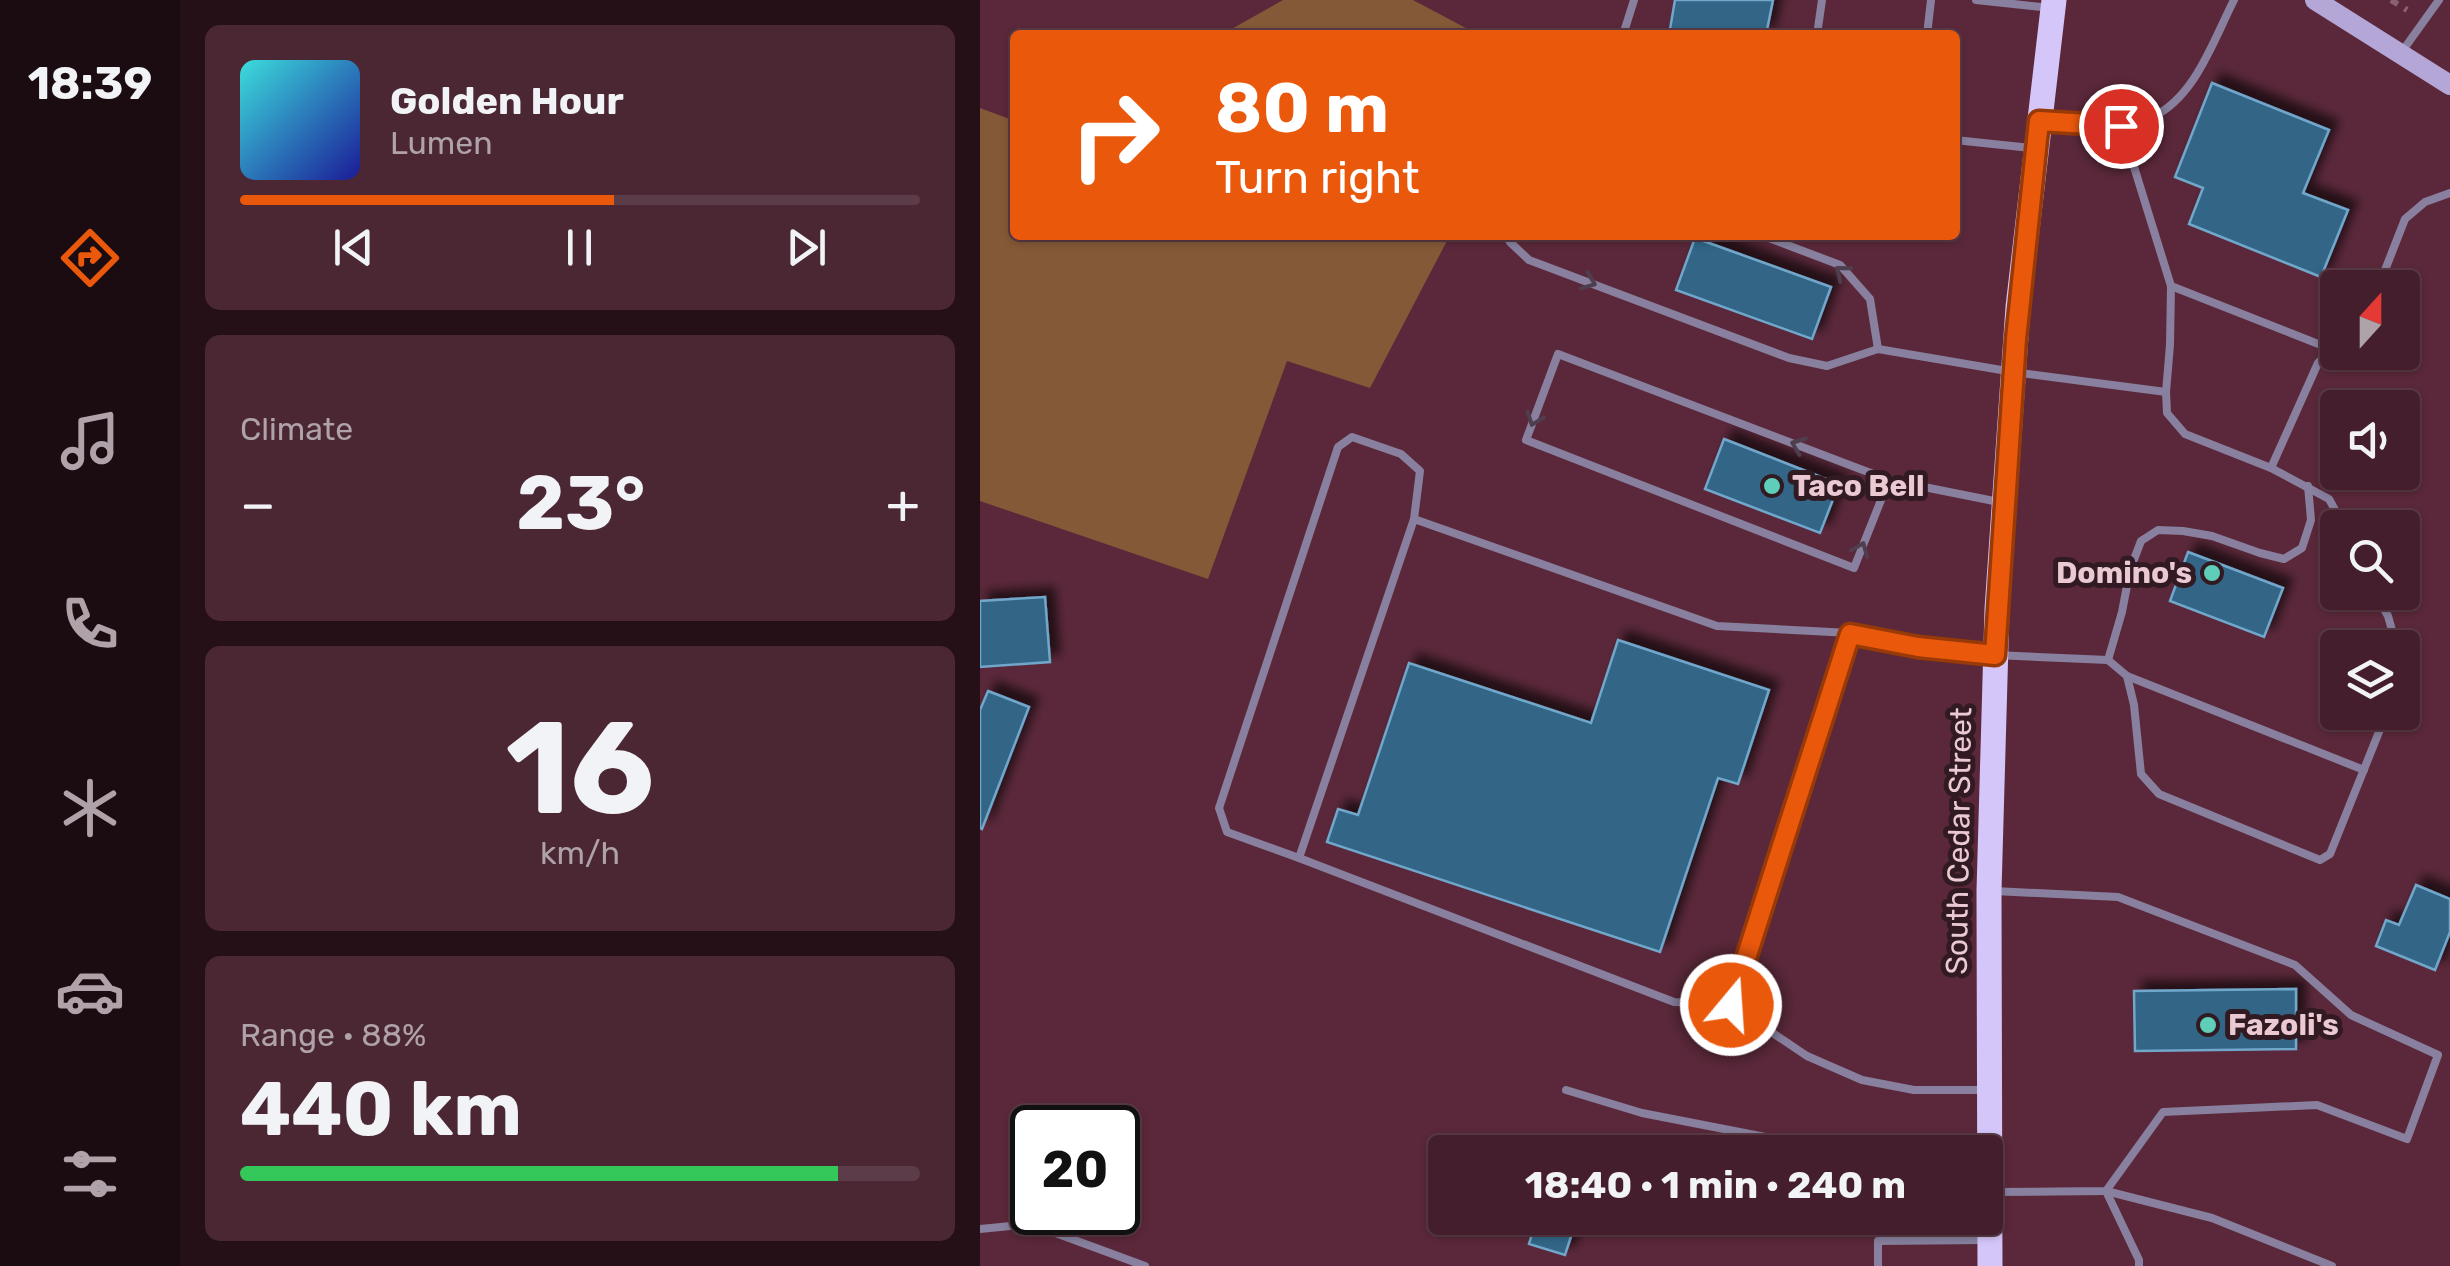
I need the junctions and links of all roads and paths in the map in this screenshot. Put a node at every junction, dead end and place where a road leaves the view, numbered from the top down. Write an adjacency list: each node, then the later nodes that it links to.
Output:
1 (1634, 0): 9 (lane)
2 (1822, 0): 10 (lane)
3 (1931, 0): 11 (lane)
4 (1976, 0): 8 (lane)
5 (2234, 0): 15 (lane)
6 (2439, 0): 12 (lane)
7 (2320, 1): 12 (street)
8 (2053, 4): 14 (main road, South Cedar Street)
9 (1624, 30)
10 (1818, 30)
11 (1928, 30)
12 (2400, 54): 13 (street)
13 (2450, 85)
14 (2039, 121): 15 (lane); 17 (main road, South Cedar Street)
15 (2121, 126): 22 (lane)
16 (1960, 140): 17 (lane)
17 (2036, 148): 26 (main road, South Cedar Street)
18 (2450, 194): 21 (lane)
19 (1509, 240): 24 (lane, one-way to 24)
20 (1775, 240): 24 (lane, one-way to 20)
21 (2385, 270)
22 (2171, 286): 23 (lane); 27 (lane)
23 (2320, 340)
24 (1878, 349): 26 (lane)
25 (2320, 361): 28 (lane)
26 (2013, 372): 27 (lane); 31 (main road, South Cedar Street)
27 (2166, 392): 28 (lane)
28 (2270, 468): 30 (lane)
29 (1888, 480): 29 (lane, one-way to 29); 31 (lane)
30 (2308, 486): 32 (lane); 36 (lane)
31 (2003, 503): 35 (main road, South Cedar Street)
32 (2335, 510)
33 (1414, 519): 34 (lane); 40 (lane); 40 (lane)
34 (1850, 634): 35 (lane); 42 (lane)
35 (1995, 655): 36 (lane); 41 (main road, South Cedar Street)
36 (2108, 660): 37 (lane)
37 (2127, 676): 39 (lane); 39 (lane)
38 (2380, 730): 39 (lane)
39 (2364, 770)
40 (1299, 858): 42 (lane)
41 (1989, 891): 44 (main road, South Cedar Street); 47 (lane)
42 (1731, 1005): 44 (lane)
43 (1566, 1090): 45 (lane)
44 (1989, 1090): 46 (main road, South Cedar Street)
45 (1755, 1135)
46 (1988, 1135)
47 (2106, 1191): 48 (lane); 55 (lane); 56 (lane)
48 (2003, 1192)
49 (980, 1229): 52 (lane)
50 (1990, 1235): 51 (main road, South Cedar Street)
51 (1990, 1240): 53 (lane); 54 (main road, South Cedar Street)
52 (1145, 1266)
53 (1878, 1266)
54 (1990, 1266)
55 (2139, 1266)
56 (2332, 1266)

